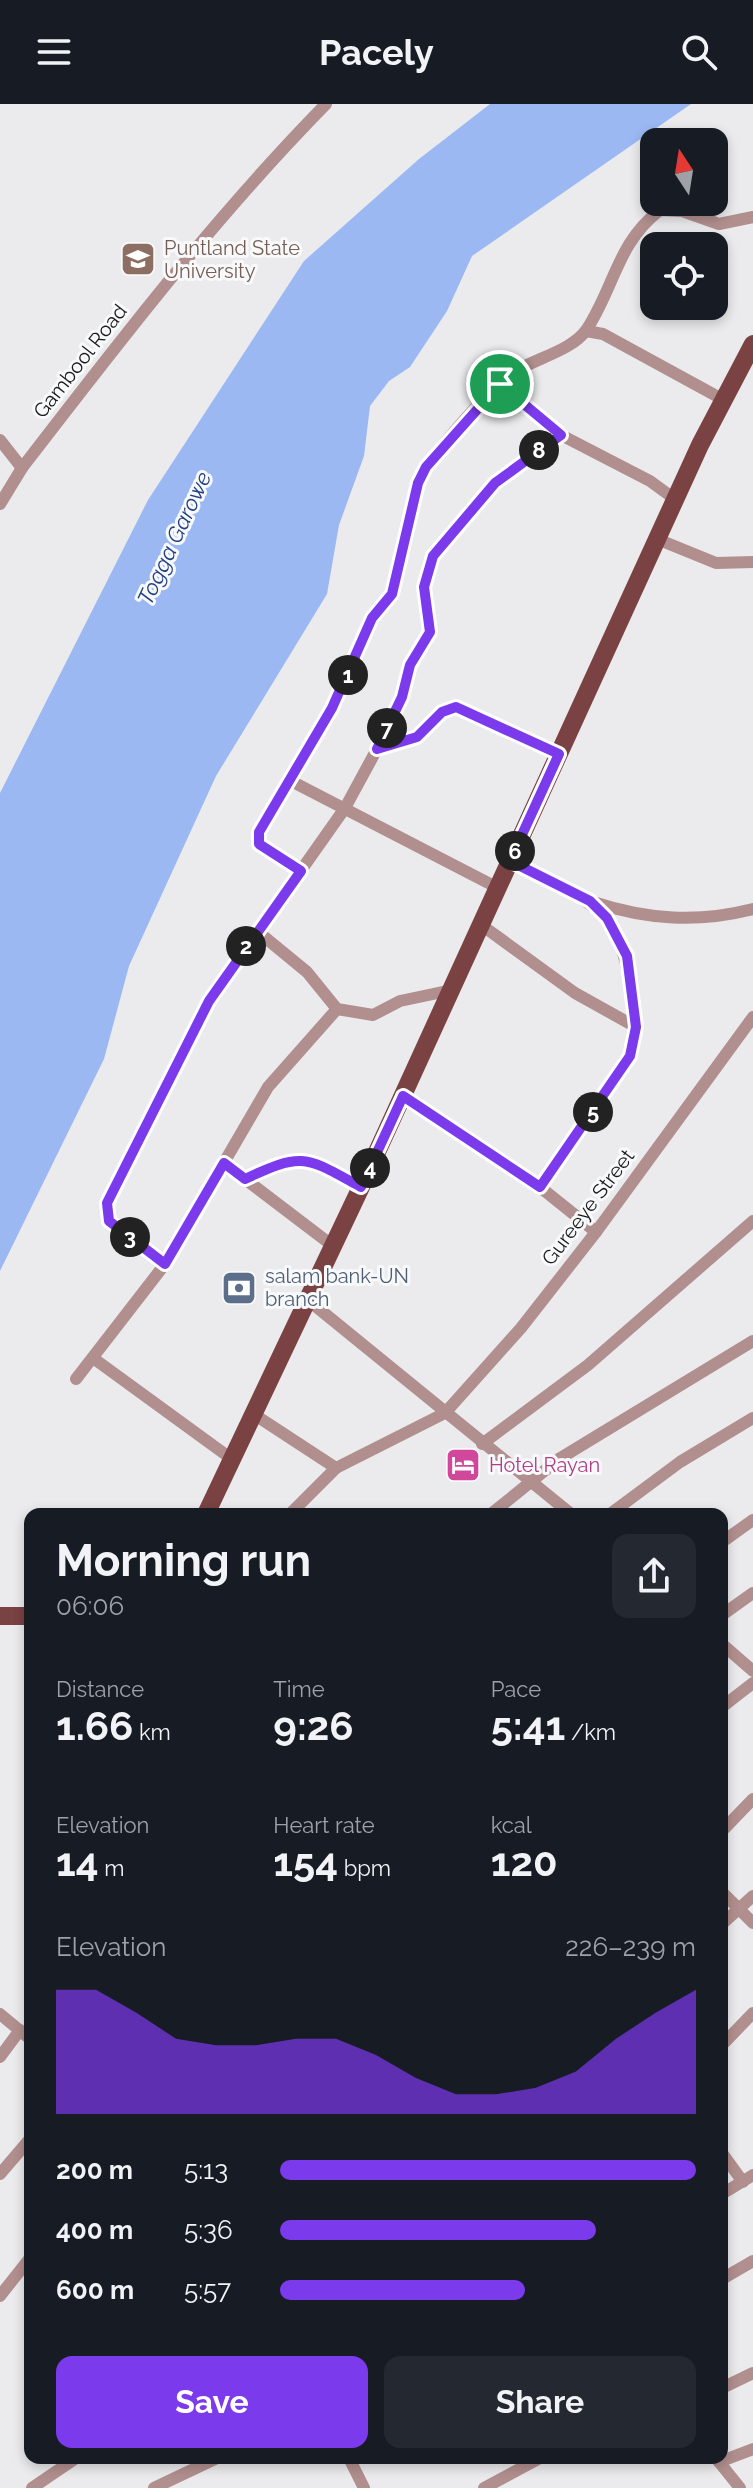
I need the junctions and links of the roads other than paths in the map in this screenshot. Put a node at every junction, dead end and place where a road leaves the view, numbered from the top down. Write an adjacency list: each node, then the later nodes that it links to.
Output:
1 (326, 104): 9 (street, Gambool Road)
2 (753, 217): 3 (street)
3 (586, 331): 5 (street); 6 (street)
4 (753, 344): 6 (main road)
5 (500, 384): 7 (street); 16 (street)
6 (722, 399): 10 (main road)
7 (561, 435): 10 (street); 14 (street)
8 (0, 440): 9 (street)
9 (22, 468): 11 (street, Gambool Road)
10 (676, 500): 12 (main road)
11 (0, 504)
12 (657, 539): 13 (street); 15 (main road)
13 (753, 562)
14 (377, 749): 15 (street); 17 (street)
15 (559, 754): 18 (main road)
16 (291, 781): 17 (street); 19 (street)
17 (345, 808): 19 (street); 20 (street)
18 (510, 861): 20 (main road); 21 (street)
19 (301, 871): 24 (street)
20 (498, 888): 23 (main road)
21 (590, 901): 22 (street); 28 (street)
22 (753, 909)
23 (480, 924): 25 (main road); 28 (street)
24 (257, 931): 26 (street); 37 (street)
25 (452, 990): 26 (street); 29 (main road)
26 (337, 1009): 30 (street)
27 (753, 1017): 35 (street, Gureeye Street)
28 (636, 1027): 33 (street)
29 (403, 1096): 32 (main road); 33 (street)
30 (224, 1163): 31 (street); 37 (street)
31 (245, 1179): 32 (street); 36 (street)
32 (361, 1187): 36 (main road)
33 (540, 1187): 35 (street)
34 (753, 1221): 45 (street)
35 (596, 1232): 42 (street, Gureeye Street)
36 (333, 1246): 38 (main road)
37 (165, 1264): 40 (street)
38 (308, 1300): 42 (street); 43 (main road)
39 (753, 1341): 48 (street)
40 (93, 1358): 41 (street); 46 (street)
41 (76, 1379)
42 (445, 1413): 45 (street); 47 (street)
43 (255, 1415): 46 (main road); 47 (street)
44 (753, 1418): 53 (street)
45 (482, 1444): 48 (street)
46 (233, 1460): 49 (main road)
47 (336, 1468): 50 (street)
48 (530, 1481): 51 (street); 52 (street)
49 (214, 1508)
50 (296, 1508)
51 (498, 1508)
52 (564, 1508)
53 (618, 1508)
54 (753, 1520): 55 (street)
55 (728, 1538)
56 (753, 1593): 57 (street)
57 (728, 1611)
58 (0, 1616): 59 (main road)
59 (24, 1616)
60 (728, 1649): 61 (street)
61 (753, 1671)
62 (753, 1683): 63 (street)
63 (728, 1702)
64 (753, 1799): 65 (street)
65 (728, 1825)
66 (753, 1896): 68 (street)
67 (728, 1897): 68 (street)
68 (740, 1908): 69 (street); 70 (street)
69 (728, 1919)
70 (753, 1923)
71 (0, 2014): 73 (street)
72 (752, 2017): 75 (street)
73 (24, 2033)
74 (24, 2035): 76 (street)
75 (728, 2039)
76 (0, 2057)
77 (24, 2146): 79 (street)
78 (728, 2159): 80 (street)
79 (0, 2174)
80 (748, 2178): 81 (street)
81 (728, 2190)
82 (753, 2261): 84 (street)
83 (24, 2269): 85 (street)
84 (728, 2276)
85 (0, 2296)
86 (753, 2373): 87 (street)
87 (728, 2385)
88 (753, 2449): 89 (street)
89 (728, 2457)
90 (67, 2464): 95 (street)
91 (204, 2464): 96 (street)
92 (352, 2464): 97 (street)
93 (529, 2464): 98 (street)
94 (721, 2464): 99 (street)
95 (32, 2488)
96 (154, 2488)
97 (364, 2488)
98 (484, 2488)
99 (740, 2488)

